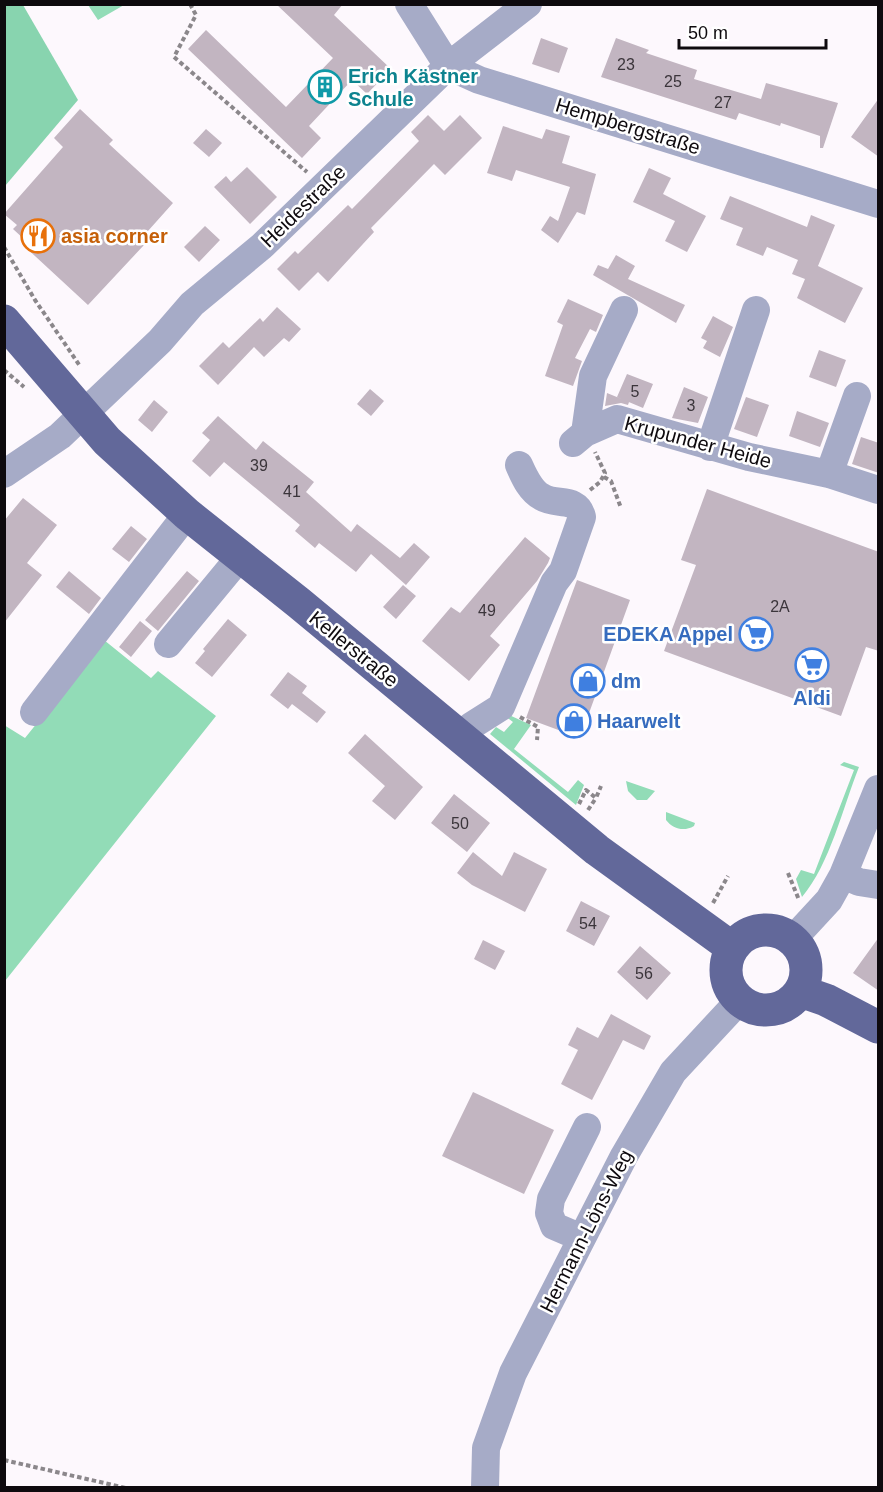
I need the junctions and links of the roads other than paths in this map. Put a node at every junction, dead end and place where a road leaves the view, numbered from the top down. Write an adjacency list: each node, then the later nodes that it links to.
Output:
1 (410, 4): 3 (street)
2 (528, 4): 3 (street, Heidestraße)
3 (448, 66): 4 (street, Hempbergstraße); 9 (street, Heidestraße)
4 (879, 204)
5 (624, 310): 10 (street, Krupunder Heide)
6 (756, 310): 10 (street)
7 (4, 321): 9 (main road, Kellerstraße)
8 (857, 396): 13 (street)
9 (84, 414): 12 (street, Heidestraße); 15 (main road, Kellerstraße)
10 (710, 447): 13 (street, Krupunder Heide)
11 (519, 465): 19 (street)
12 (4, 474)
13 (829, 474): 14 (street, Krupunder Heide)
14 (879, 490)
15 (187, 514): 16 (main road, Kellerstraße); 18 (street)
16 (240, 557): 17 (street); 19 (main road, Kellerstraße)
17 (168, 644)
18 (34, 712)
19 (460, 736): 24 (main road, Kellerstraße)
20 (879, 789): 21 (street)
21 (843, 874): 22 (street); 23 (street)
22 (879, 885)
23 (793, 939): 24 (main road); 25 (main road)
24 (731, 947): 26 (main road)
25 (800, 991): 26 (main road); 27 (main road)
26 (739, 1001): 29 (street, Hermann-Löns-Weg)
27 (879, 1027)
28 (587, 1127): 29 (street)
29 (582, 1238): 30 (street, Hermann-Löns-Weg)
30 (485, 1488)

